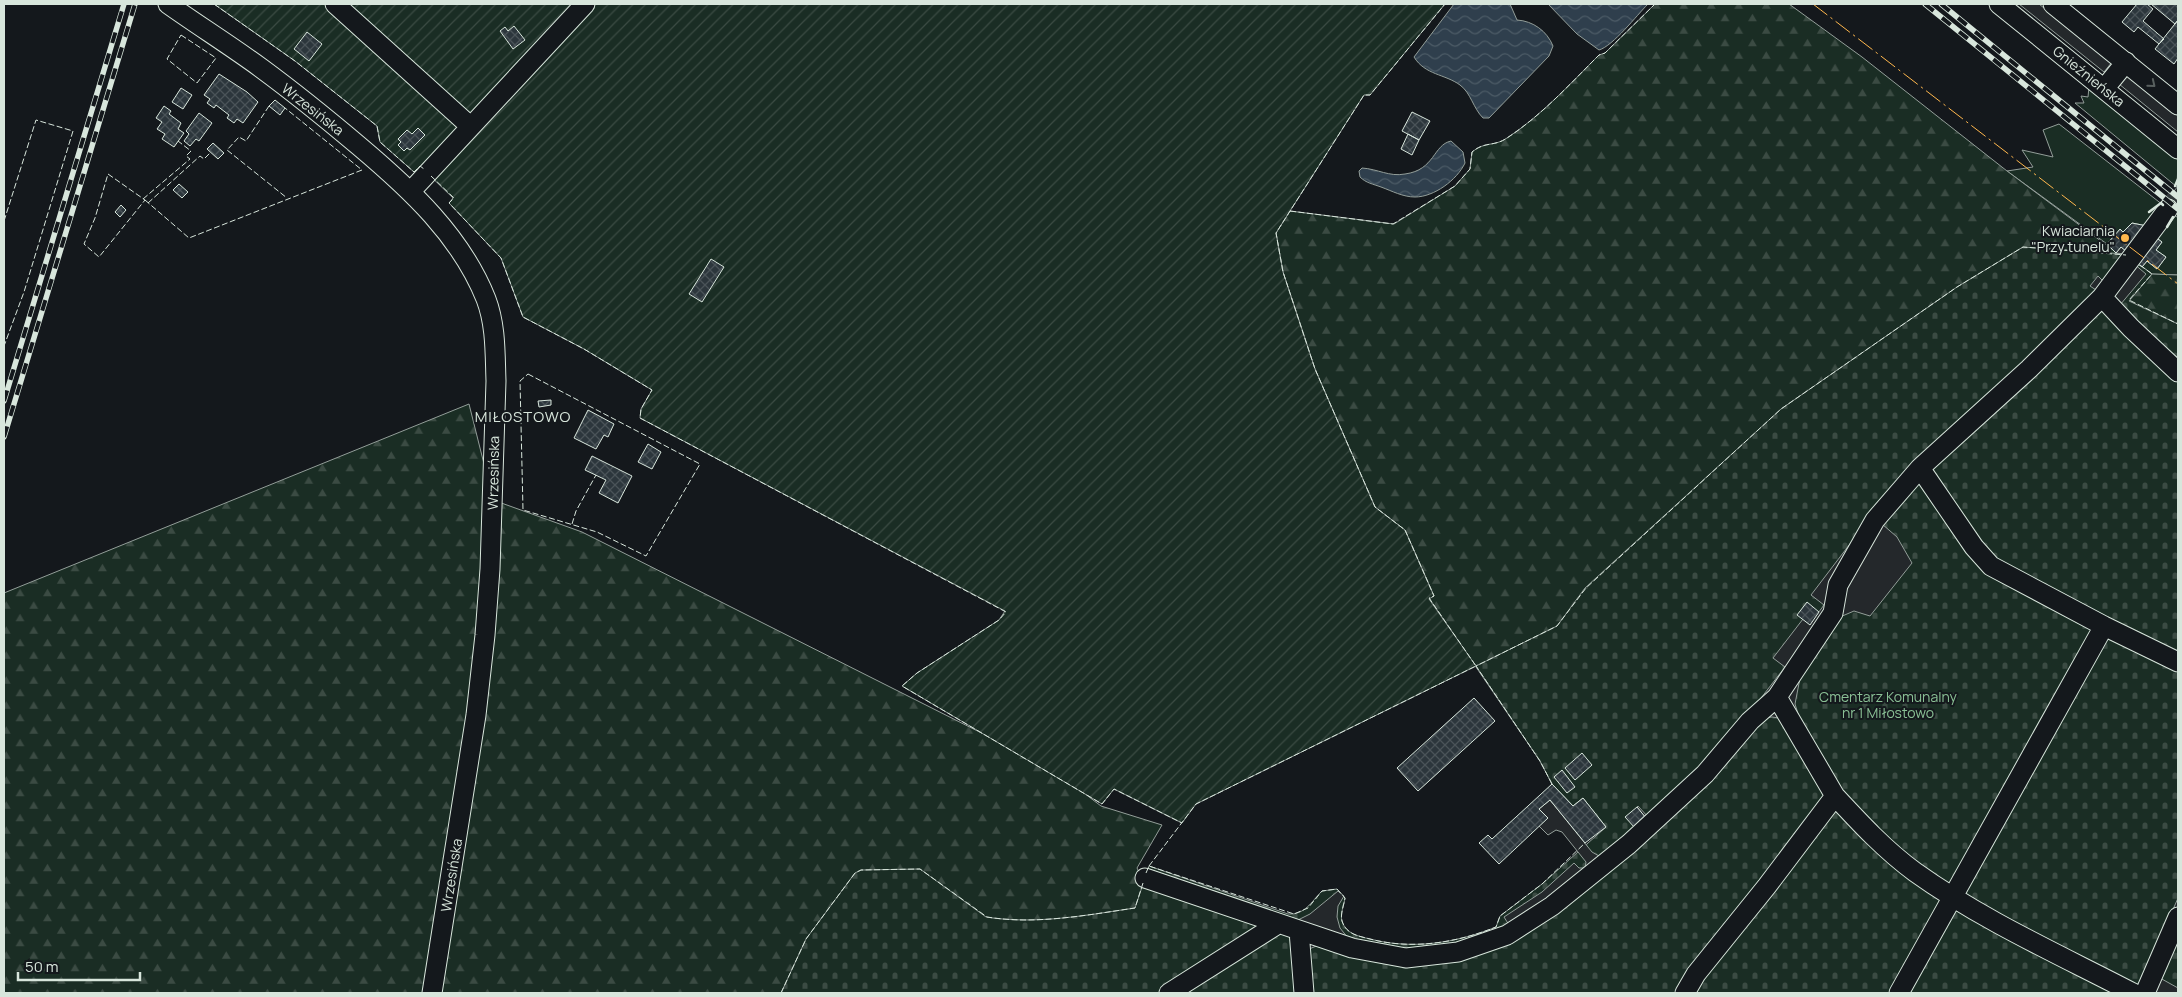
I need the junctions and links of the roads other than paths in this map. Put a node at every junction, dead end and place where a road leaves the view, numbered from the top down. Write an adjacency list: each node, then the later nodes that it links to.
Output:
1 (168, 4): 11 (street, Wrzesińska)
2 (335, 4): 9 (street)
3 (585, 4): 9 (street)
4 (2053, 4): 6 (street)
5 (2002, 5): 7 (street, Gnieźnieńska)
6 (2126, 62): 7 (street); 8 (street, one-way to 8)
7 (2104, 89): 10 (street, Gnieźnieńska)
8 (2178, 106)
9 (470, 126): 11 (street)
10 (2178, 149)
11 (411, 191): 25 (street, Wrzesińska)
12 (2168, 209): 13 (street)
13 (2102, 297): 14 (street); 15 (street)
14 (2178, 372)
15 (1920, 468): 16 (street); 18 (street)
16 (2104, 626): 17 (street); 21 (street)
17 (2178, 662)
18 (1777, 698): 19 (street); 24 (street)
19 (1836, 796): 21 (street); 28 (street)
20 (1145, 878): 23 (street)
21 (1953, 897): 29 (street); 30 (street)
22 (2178, 916): 31 (street)
23 (1278, 924): 24 (street); 26 (street)
24 (1299, 931): 27 (street)
25 (432, 993)
26 (1169, 993)
27 (1304, 993)
28 (1684, 993)
29 (1899, 993)
30 (2133, 993)
31 (2145, 993)

